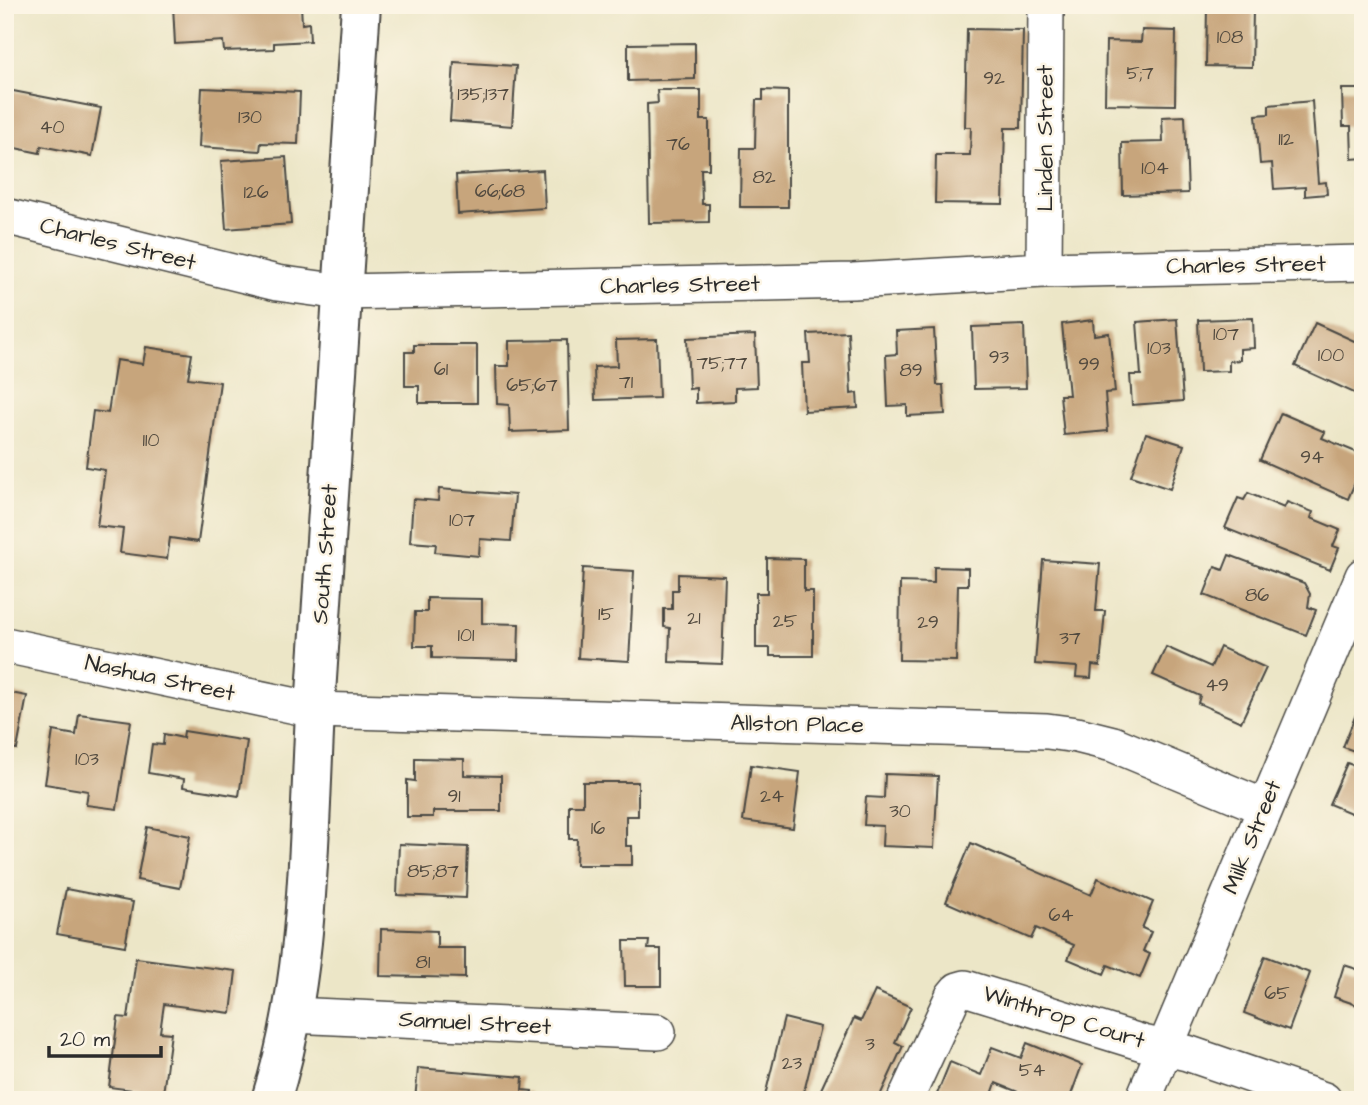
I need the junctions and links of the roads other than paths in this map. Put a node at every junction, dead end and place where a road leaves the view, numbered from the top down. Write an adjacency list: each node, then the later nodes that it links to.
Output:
1 (360, 5): 6 (main road, South Street)
2 (1046, 5): 5 (street, Linden Street)
3 (5, 216): 6 (street, Charles Street)
4 (1363, 262): 5 (street, Charles Street)
5 (1044, 270): 6 (street, Charles Street)
6 (342, 292): 9 (main road, South Street)
7 (1363, 576): 10 (street, Milk Street)
8 (5, 645): 9 (street, Nashua Street)
9 (315, 710): 10 (street, Allston Place); 11 (main road, South Street)
10 (1264, 807): 13 (street, Milk Street)
11 (292, 1015): 12 (street, Samuel Street); 14 (main road, South Street)
12 (658, 1032)
13 (1166, 1048): 15 (street, Winthrop Court); 16 (street, Milk Street); 17 (street)
14 (271, 1100)
15 (905, 1100)
16 (1143, 1100)
17 (1324, 1100)

